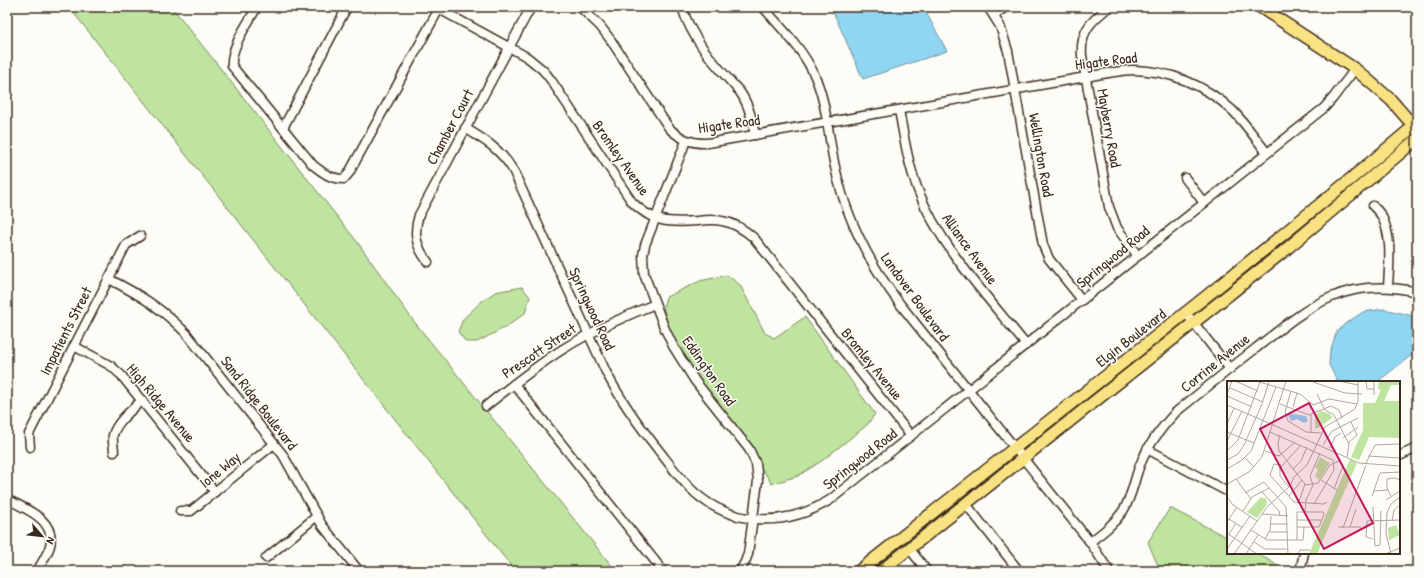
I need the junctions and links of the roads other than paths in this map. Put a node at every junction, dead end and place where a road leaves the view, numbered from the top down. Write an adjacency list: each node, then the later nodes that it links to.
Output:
1 (257, 7): 20 (street)
2 (347, 7): 20 (street)
3 (530, 7): 13 (street, Chamber Court)
4 (580, 7): 24 (street, Higate Road)
5 (682, 7): 22 (street)
6 (763, 7): 18 (street, Landover Boulevard)
7 (988, 7): 12 (street, Wellington Road)
8 (1006, 7): 12 (street)
9 (1109, 7): 15 (street, Mayberry Road)
10 (1260, 7): 14 (main road)
11 (439, 8): 13 (street, Bromley Avenue); 20 (street)
12 (994, 15): 16 (street, Wellington Road)
13 (509, 47): 21 (street, Chamber Court); 29 (street, Bromley Avenue)
14 (1355, 69): 19 (main road); 25 (street, Springwood Road)
15 (1086, 77): 16 (street, Higate Road); 25 (street, Higate Road); 31 (street, Mayberry Road)
16 (1015, 89): 17 (street, Higate Road); 36 (street, Wellington Road)
17 (899, 110): 18 (street, Higate Road); 41 (street, Alliance Avenue)
18 (827, 122): 22 (street, Higate Road); 45 (street, Landover Boulevard)
19 (1416, 126): 38 (main road, Elgin Boulevard)
20 (283, 128)
21 (465, 128): 32 (street, Chamber Court); 40 (street, Springwood Road)
22 (755, 135): 24 (street, Higate Road)
23 (1417, 139): 39 (main road, Elgin Boulevard)
24 (686, 141): 29 (street, Eddington Road)
25 (1267, 153): 27 (street, Springwood Road)
26 (1185, 178): 27 (street)
27 (1204, 203): 31 (street, Springwood Road)
28 (1373, 206): 34 (street)
29 (655, 219): 37 (street, Eddington Road); 48 (street, Bromley Avenue)
30 (140, 236): 33 (street, Impatients Street)
31 (1138, 256): 36 (street, Springwood Road)
32 (428, 262)
33 (109, 279): 42 (street, Impatients Street); 49 (street, Sand Ridge Boulevard)
34 (1388, 287): 35 (street, Corrine Avenue); 43 (street, Corrine Avenue)
35 (1417, 292)
36 (1082, 300): 41 (street, Springwood Road)
37 (655, 304): 40 (street, Prescott Street); 63 (street, Eddington Road)
38 (1186, 313): 39 (street); 51 (main road, Elgin Boulevard)
39 (1194, 323): 43 (street); 56 (main road, Elgin Boulevard)
40 (588, 335): 44 (street, Prescott Street); 63 (street, Springwood Road)
41 (1026, 345): 45 (street, Springwood Road)
42 (74, 346): 46 (street, High Ridge Avenue); 50 (street, Impatients Street)
43 (1230, 369): 53 (street, Corrine Avenue)
44 (514, 384): 47 (street, Prescott Street); 70 (street)
45 (968, 390): 48 (street, Springwood Road); 51 (street, Landover Boulevard)
46 (142, 400): 54 (street); 58 (street, High Ridge Avenue)
47 (486, 406)
48 (911, 436): 63 (street, Springwood Road)
49 (274, 444): 58 (street, Ione Way); 62 (street, Sand Ridge Boulevard)
50 (30, 447)
51 (1014, 448): 56 (street, Landover Boulevard); 72 (main road, Elgin Boulevard)
52 (1417, 448): 55 (street)
53 (1147, 449): 57 (street); 64 (street, Corrine Avenue)
54 (114, 452)
55 (1400, 456)
56 (1022, 458): 60 (main road, Elgin Boulevard); 64 (street, Landover Boulevard)
57 (1227, 491)
58 (215, 492): 61 (street, Ione Way)
59 (7, 499): 68 (street)
60 (966, 504): 65 (main road, Elgin Boulevard); 75 (street)
61 (180, 511)
62 (317, 516): 67 (street); 69 (street, Sand Ridge Boulevard)
63 (753, 519): 71 (street, Eddington Road)
64 (1090, 542): 76 (street, Landover Boulevard)
65 (909, 548): 73 (main road, Elgin Boulevard); 74 (street)
66 (1304, 554): 77 (street)
67 (266, 558)
68 (37, 571)
69 (359, 571)
70 (663, 571)
71 (740, 571)
72 (859, 571)
73 (881, 571)
74 (927, 571)
75 (1019, 571)
76 (1109, 571)
77 (1300, 571)

